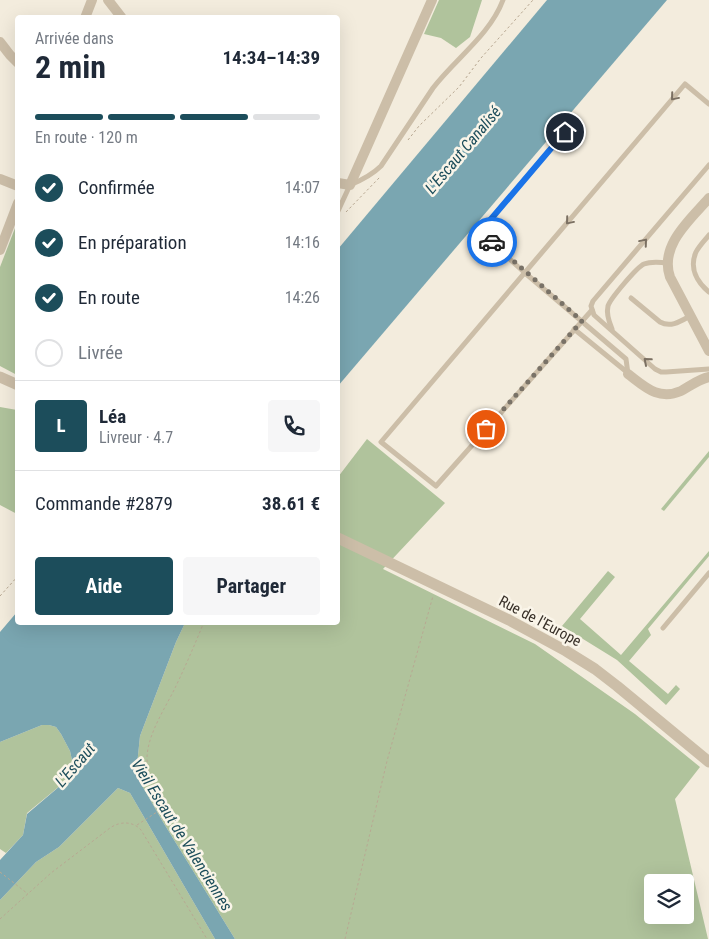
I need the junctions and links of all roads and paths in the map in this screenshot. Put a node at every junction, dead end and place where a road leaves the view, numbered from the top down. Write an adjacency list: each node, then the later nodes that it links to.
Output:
1 (92, 0): 6 (street)
2 (108, 0): 7 (street)
3 (432, 0): 18 (street)
4 (503, 0): 18 (lane)
5 (533, 0): 12 (path)
6 (86, 15)
7 (120, 15)
8 (0, 42): 9 (street)
9 (15, 60)
10 (709, 104): 26 (lane, one-way to 26)
11 (565, 132): 26 (lane)
12 (404, 145)
13 (709, 165): 29 (lane, one-way to 13)
14 (383, 173): 22 (path)
15 (0, 179): 17 (street)
16 (340, 183): 18 (street)
17 (15, 185)
18 (350, 185): 20 (lane)
19 (709, 198): 25 (street)
20 (340, 207)
21 (15, 211): 24 (street)
22 (344, 213)
23 (709, 235): 27 (lane)
24 (0, 250)
25 (668, 263): 30 (street); 33 (lane)
26 (526, 273): 31 (lane); 32 (lane)
27 (709, 292)
28 (632, 298): 30 (lane)
29 (592, 310): 31 (lane); 33 (lane)
30 (690, 316): 34 (street)
31 (582, 321): 32 (lane); 36 (lane)
32 (574, 329): 36 (lane)
33 (613, 332): 35 (lane, one-way to 33)
34 (709, 351)
35 (709, 369)
36 (628, 374): 38 (street)
37 (0, 377): 39 (street)
38 (709, 377)
39 (15, 384)
40 (340, 539): 43 (street, Rue de l'Europe)
41 (709, 573): 46 (lane)
42 (15, 579): 44 (path)
43 (436, 585): 47 (street, Rue de l'Europe); 53 (path)
44 (0, 596)
45 (203, 625): 48 (path)
46 (663, 628)
47 (709, 762)
48 (137, 825): 50 (path); 52 (path)
49 (0, 872): 50 (path)
50 (28, 894): 51 (path)
51 (0, 919)
52 (207, 939)
53 (345, 939)

